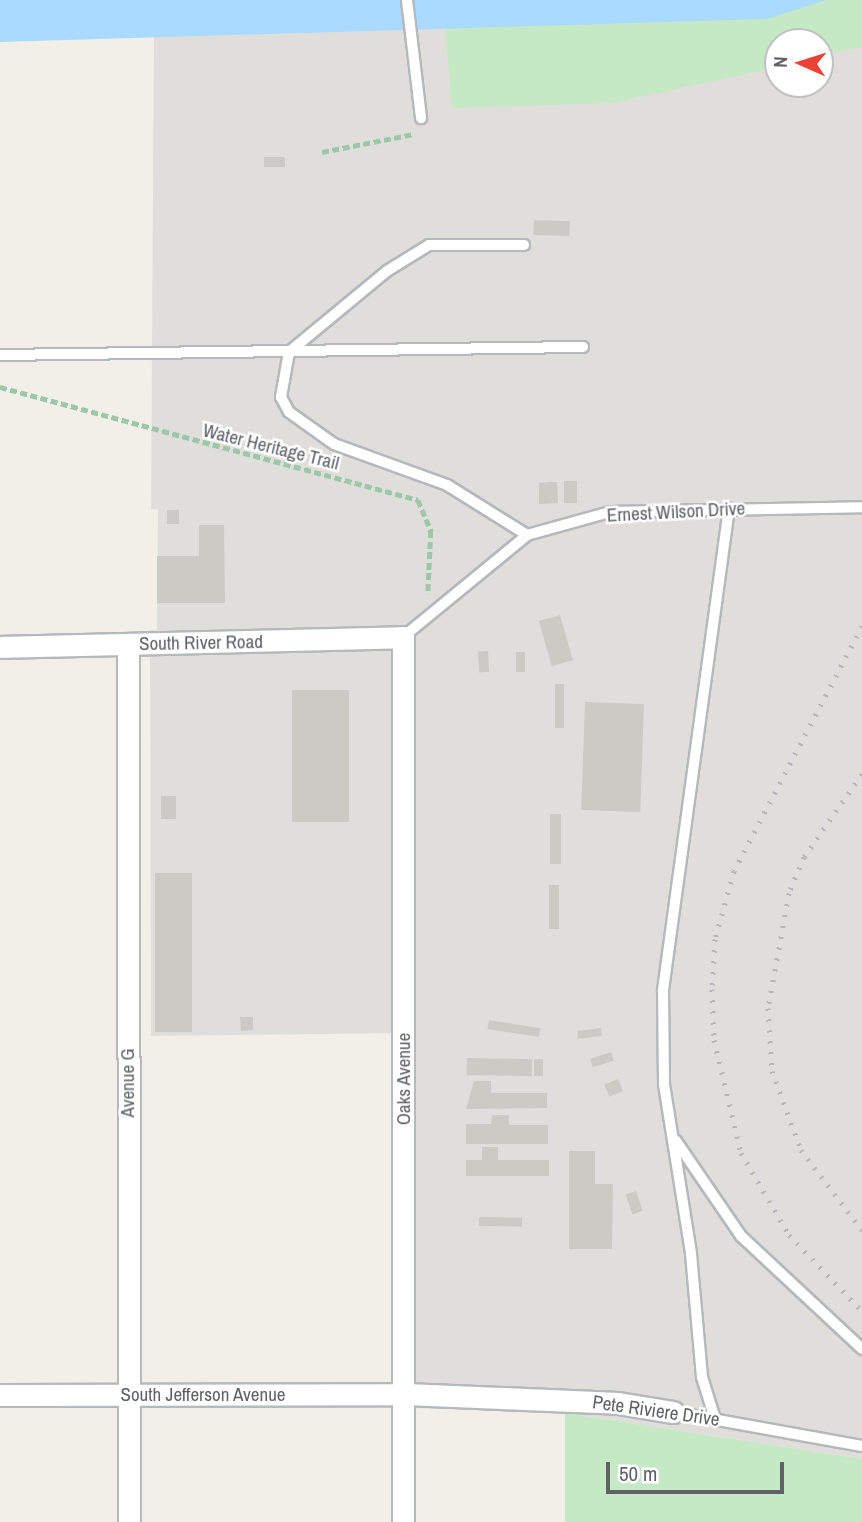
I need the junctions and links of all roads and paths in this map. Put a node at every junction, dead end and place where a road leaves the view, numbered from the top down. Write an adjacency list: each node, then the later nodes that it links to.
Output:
1 (407, 0): 2 (lane)
2 (421, 118)
3 (422, 132): 4 (path)
4 (322, 152)
5 (524, 245): 7 (lane)
6 (583, 347): 7 (lane)
7 (289, 352): 8 (lane); 12 (lane)
8 (0, 355)
9 (0, 387): 13 (path, Water Heritage Trail)
10 (862, 507): 11 (lane, Ernest Wilson Drive)
11 (729, 508): 12 (lane, Ernest Wilson Drive); 17 (lane)
12 (527, 535): 13 (lane, Ernest Wilson Drive)
13 (426, 617): 14 (lane, Ernest Wilson Drive)
14 (403, 637): 15 (street, South River Road); 19 (street, Oaks Avenue)
15 (128, 645): 16 (street, South River Road); 21 (street, Avenue G)
16 (0, 647)
17 (672, 1134): 18 (lane); 23 (lane)
18 (862, 1349)
19 (405, 1394): 21 (street, South Jefferson Avenue); 22 (street, Pete Riviere Drive); 26 (street, Oaks Avenue)
20 (0, 1395): 21 (street, South Jefferson Avenue)
21 (128, 1395): 25 (street, Avenue G)
22 (673, 1412): 23 (lane, Pete Riviere Drive)
23 (715, 1419): 24 (lane, Pete Riviere Drive)
24 (862, 1446)
25 (129, 1522)
26 (402, 1522)

